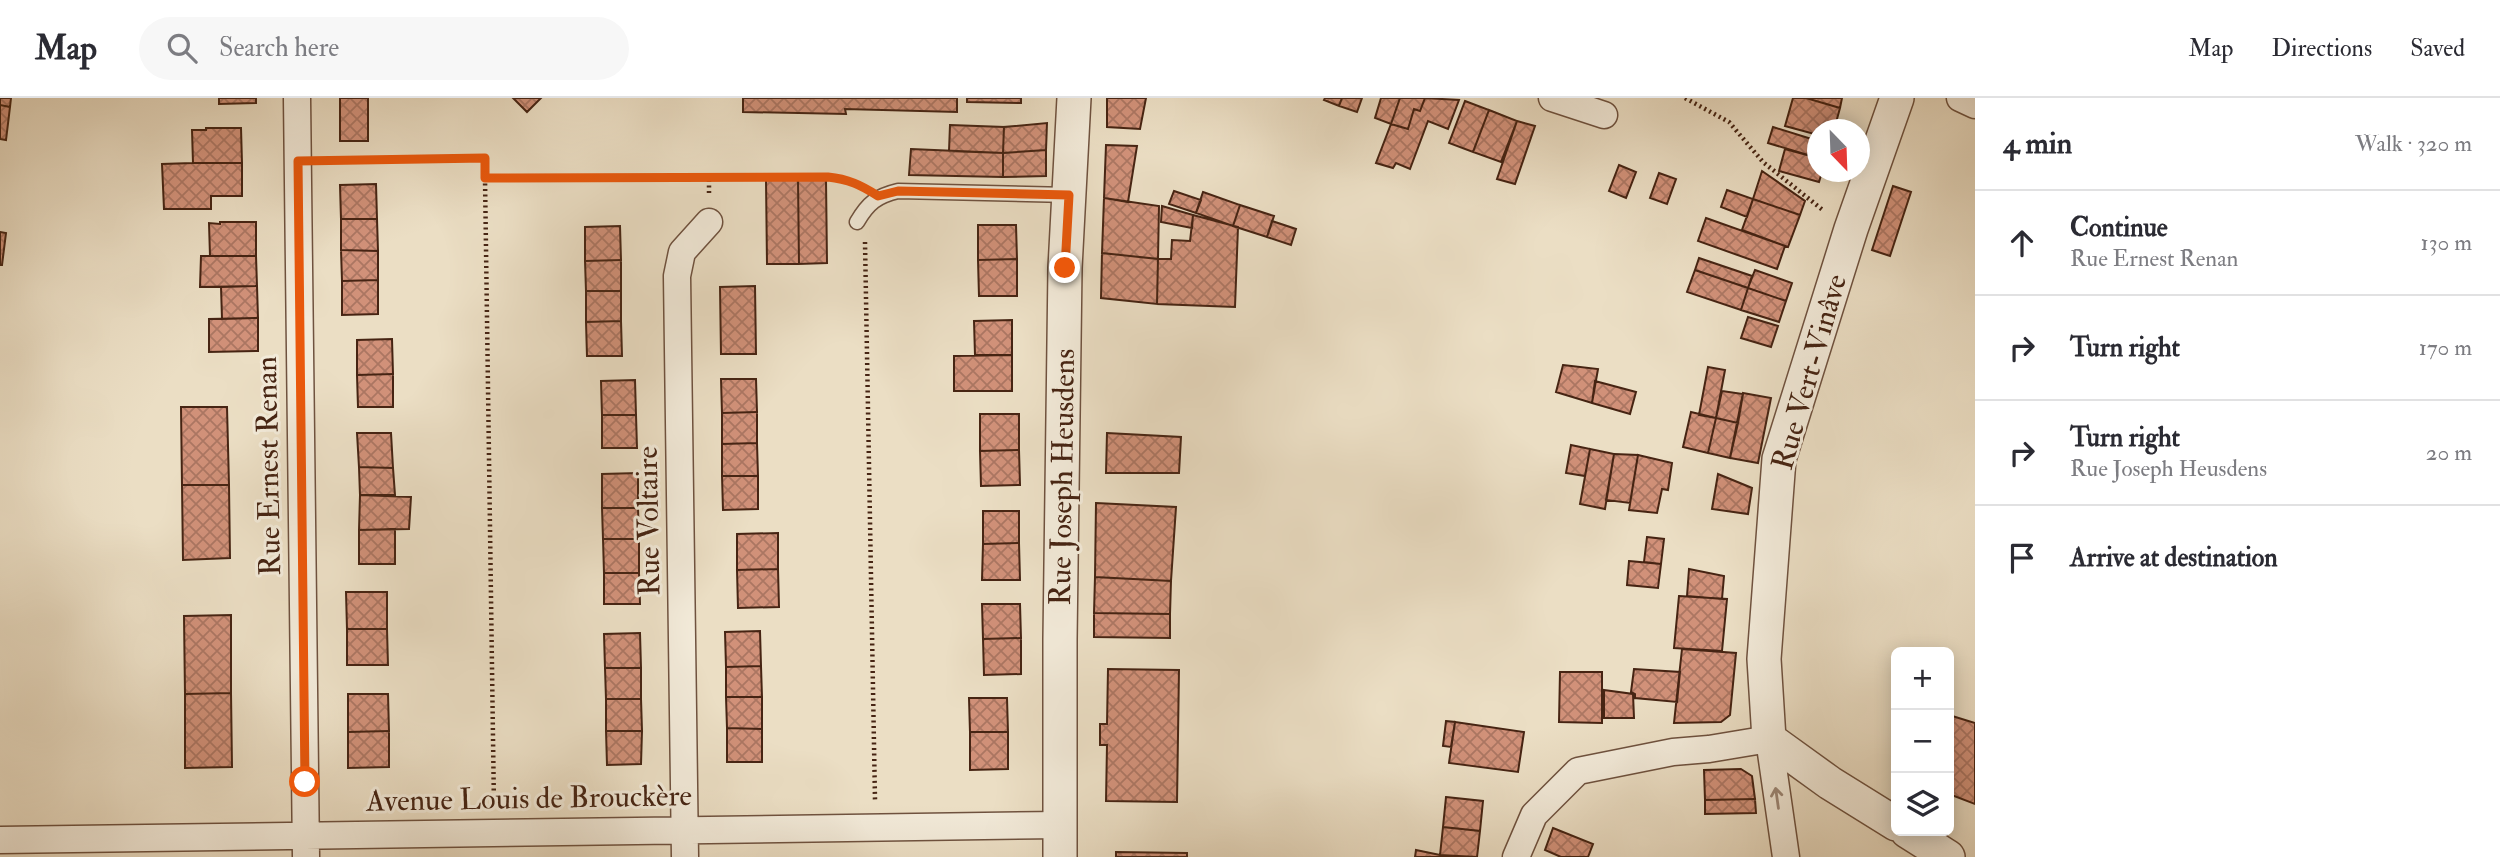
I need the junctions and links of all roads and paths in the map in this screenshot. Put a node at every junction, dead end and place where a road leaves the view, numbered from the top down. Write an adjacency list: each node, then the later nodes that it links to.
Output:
1 (297, 98): 9 (street, Rue Ernest Renan)
2 (1074, 98): 11 (street, Rue Joseph Heusdens)
3 (1552, 98): 8 (street)
4 (1685, 98): 15 (path)
5 (1897, 98): 15 (street, Rue Vert-Vinâve)
6 (1960, 98): 7 (street)
7 (1975, 104)
8 (1604, 115)
9 (298, 161): 10 (path); 24 (street, Rue Ernest Renan)
10 (485, 178): 12 (path); 20 (path)
11 (1069, 195): 12 (lane); 23 (street, Rue Joseph Heusdens)
12 (878, 196): 14 (lane)
13 (709, 222): 19 (street, Rue Voltaire)
14 (857, 222): 18 (path)
15 (1851, 229): 16 (street, Rue Vert-Vinâve)
16 (1769, 739): 17 (street); 26 (street); 27 (street, one-way to 16)
17 (1891, 821)
18 (874, 827): 19 (street, Avenue Louis de Brouckère); 23 (street, Avenue Louis de Brouckère)
19 (685, 830): 20 (street, Avenue Louis de Brouckère); 25 (street, Rue Voltaire)
20 (495, 832): 24 (street, Avenue Louis de Brouckère)
21 (1915, 836): 28 (street)
22 (0, 840): 24 (street, Avenue Louis de Brouckère)
23 (1060, 841)
24 (306, 846)
25 (685, 857)
26 (1516, 857)
27 (1786, 857)
28 (1948, 857)

